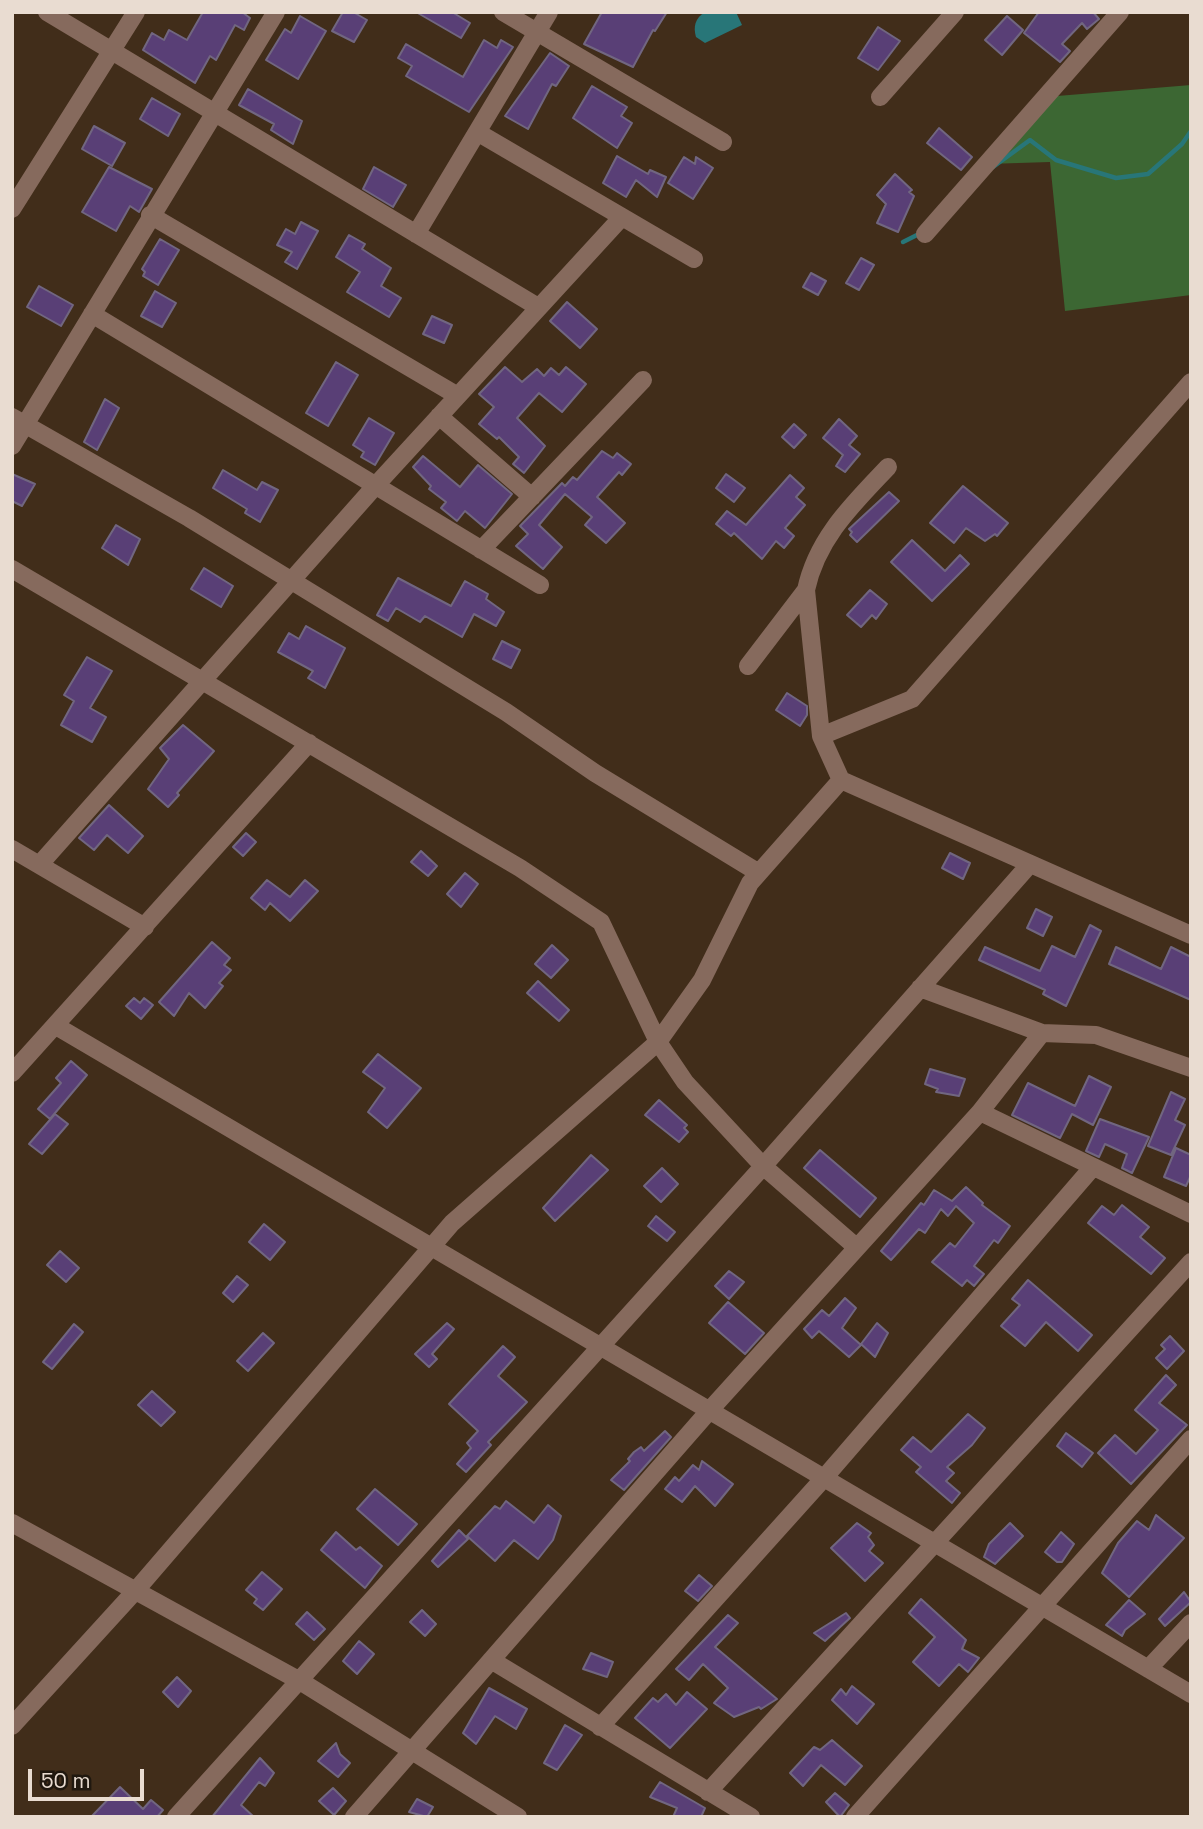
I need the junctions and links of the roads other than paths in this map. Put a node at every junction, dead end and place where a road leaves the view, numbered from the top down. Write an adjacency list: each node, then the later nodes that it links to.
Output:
1 (47, 12): 9 (street)
2 (136, 12): 9 (street)
3 (276, 12): 11 (street)
4 (503, 12): 8 (street)
5 (548, 12): 8 (street)
6 (955, 12): 10 (street)
7 (1120, 12): 18 (street)
8 (537, 32): 12 (street); 13 (street)
9 (113, 52): 11 (street); 14 (street)
10 (880, 97)
11 (215, 111): 15 (street); 17 (street)
12 (477, 132): 16 (street); 17 (street)
13 (723, 142)
14 (12, 209)
15 (150, 215): 21 (street); 24 (street)
16 (622, 217): 19 (street); 20 (street)
17 (416, 234): 20 (street)
18 (925, 234)
19 (694, 259)
20 (538, 307): 24 (street)
21 (92, 314): 26 (street); 29 (street)
22 (643, 380): 30 (street)
23 (1191, 382): 38 (street)
24 (458, 396): 25 (street)
25 (439, 416): 29 (street); 30 (street)
26 (19, 420): 27 (street); 33 (street)
27 (12, 446)
28 (888, 467): 35 (street)
29 (377, 484): 31 (street); 33 (street)
30 (532, 497): 31 (street)
31 (481, 550): 34 (street)
32 (12, 569): 37 (street)
33 (290, 580): 37 (street); 44 (street)
34 (540, 584)
35 (806, 590): 36 (street); 38 (street)
36 (748, 666)
37 (202, 680): 39 (street); 42 (street)
38 (821, 736): 40 (street)
39 (309, 744): 45 (street); 50 (street)
40 (841, 780): 43 (street); 44 (street)
41 (12, 849): 42 (street)
42 (40, 864): 45 (street)
43 (1030, 864): 46 (street); 47 (street)
44 (759, 873): 50 (street)
45 (145, 927): 48 (street)
46 (1191, 935)
47 (920, 988): 49 (street); 54 (street)
48 (56, 1026): 52 (street); 58 (street)
49 (1042, 1033): 51 (street); 53 (street)
50 (658, 1042): 54 (street); 58 (street)
51 (1191, 1068)
52 (12, 1073)
53 (980, 1112): 55 (street); 57 (street)
54 (763, 1166): 57 (street); 60 (street)
55 (1092, 1168): 56 (street); 63 (street)
56 (1191, 1213)
57 (855, 1246): 61 (street)
58 (431, 1247): 60 (street); 66 (street)
59 (1191, 1262): 65 (street)
60 (600, 1346): 61 (street); 71 (street)
61 (709, 1410): 63 (street); 69 (street)
62 (1191, 1438): 67 (street)
63 (824, 1478): 65 (street); 74 (street)
64 (12, 1523): 66 (street)
65 (934, 1543): 67 (street); 76 (street)
66 (136, 1588): 71 (street); 73 (street)
67 (1042, 1607): 70 (street); 82 (street)
68 (1191, 1623): 70 (street)
69 (491, 1660): 74 (street); 75 (street)
70 (1148, 1669): 72 (street)
71 (300, 1681): 75 (street); 78 (street)
72 (1191, 1694)
73 (12, 1726)
74 (600, 1727): 76 (street)
75 (411, 1751): 79 (street); 80 (street)
76 (708, 1792): 77 (street)
77 (728, 1811): 81 (street)
78 (176, 1817)
79 (354, 1817)
80 (518, 1817)
81 (751, 1817)
82 (855, 1817)

